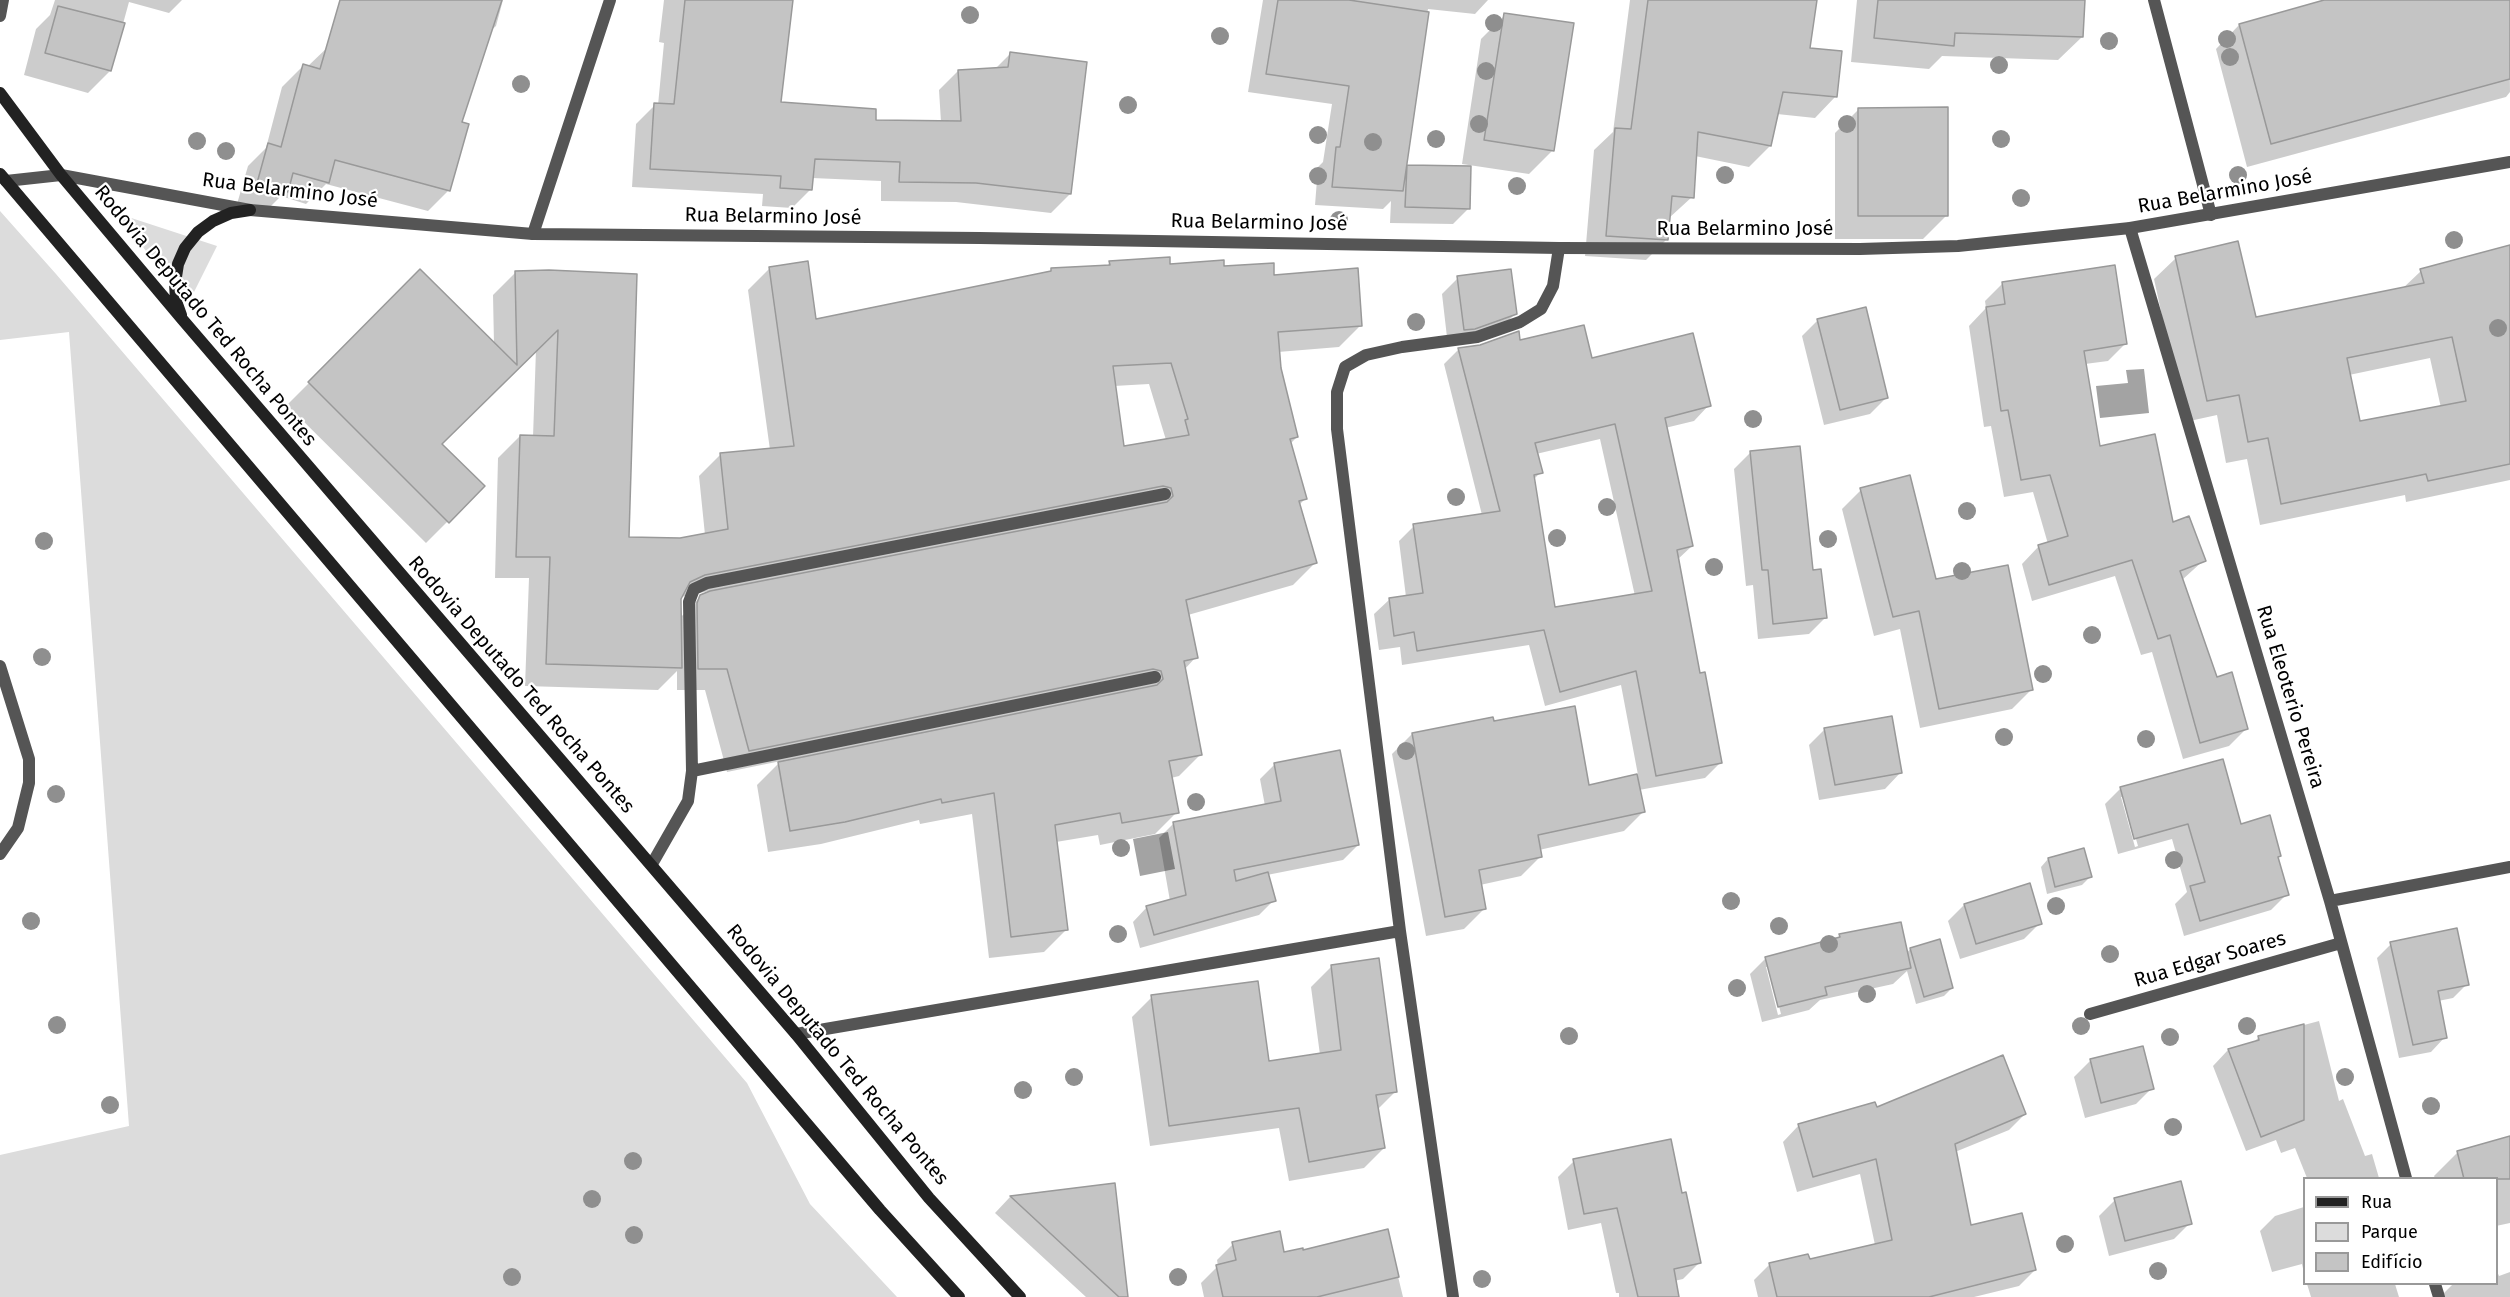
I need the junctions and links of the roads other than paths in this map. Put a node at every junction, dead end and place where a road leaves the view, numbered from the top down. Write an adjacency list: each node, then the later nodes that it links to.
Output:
1 (3, 0): 4 (street)
2 (610, 0): 12 (street)
3 (2154, 0): 10 (street)
4 (0, 16)
5 (0, 93): 7 (main road, Rodovia Deputado Ted Rocha Pontes)
6 (2510, 162): 10 (street, Rua Belarmino José)
7 (61, 175): 8 (street, Rua Belarmino José); 9 (street, Rua Belarmino José); 14 (main road, Rodovia Deputado Ted Rocha Pontes)
8 (2, 180): 28 (main road)
9 (250, 210): 12 (street, Rua Belarmino José); 14 (main road)
10 (2211, 215): 11 (street, Rua Belarmino José)
11 (2130, 228): 13 (street, Rua Belarmino José); 22 (street, Rua Eleoterio Pereira)
12 (533, 234): 13 (street, Rua Belarmino José)
13 (1559, 248): 23 (street)
14 (182, 319): 20 (main road, Rodovia Deputado Ted Rocha Pontes)
15 (1165, 494): 18 (street)
16 (0, 666): 19 (street)
17 (1155, 677): 18 (street)
18 (692, 771): 20 (street)
19 (0, 854)
20 (651, 864): 26 (main road, Rodovia Deputado Ted Rocha Pontes)
21 (2510, 867): 22 (street)
22 (2330, 901): 24 (street, Rua Eleoterio Pereira)
23 (1400, 931): 26 (street); 30 (street)
24 (2341, 943): 25 (street, Rua Edgar Soares); 27 (street, Rua Eleoterio Pereira)
25 (2090, 1014)
26 (796, 1034): 29 (main road, Rodovia Deputado Ted Rocha Pontes)
27 (2405, 1177)
28 (959, 1297)
29 (1020, 1297)
30 (1453, 1297)

